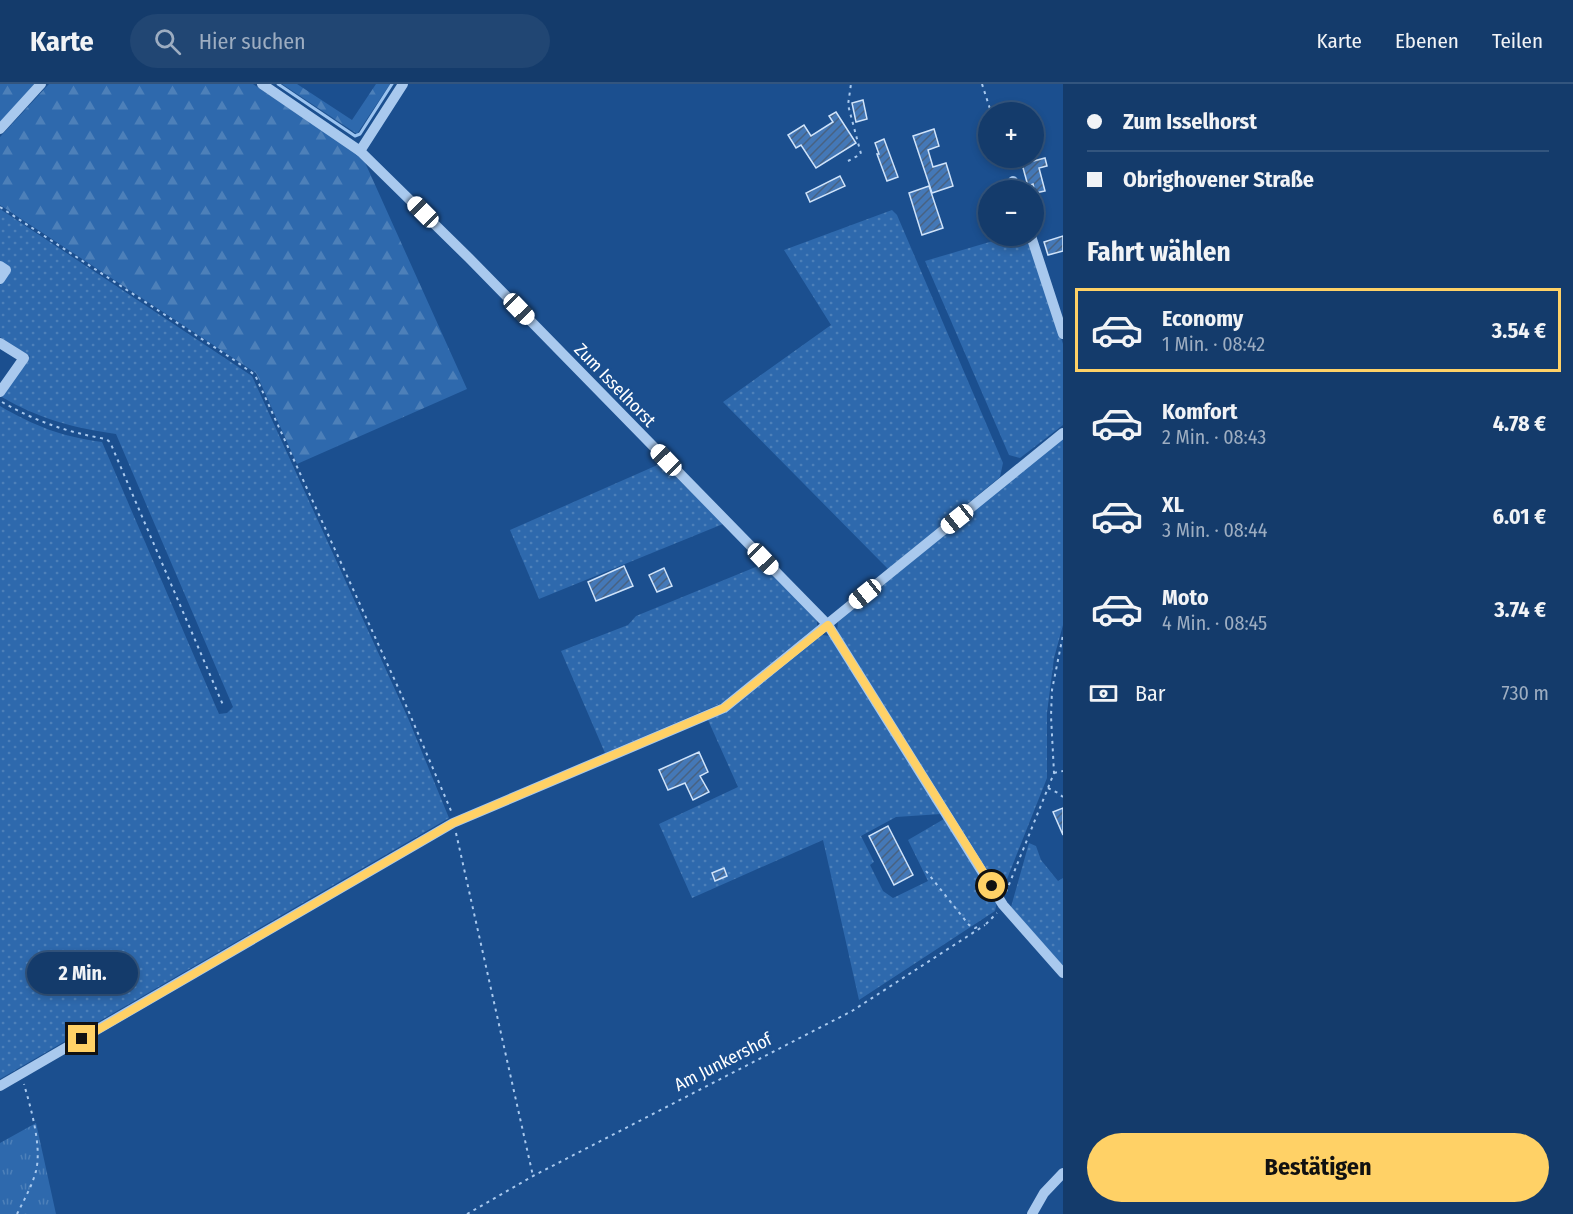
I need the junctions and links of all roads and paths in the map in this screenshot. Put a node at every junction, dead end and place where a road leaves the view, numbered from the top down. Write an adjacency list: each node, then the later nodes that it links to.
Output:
1 (41, 84): 7 (street)
2 (262, 84): 8 (street, Zum Isselhorst)
3 (403, 84): 8 (street)
4 (851, 84): 9 (path)
5 (982, 84): 6 (path)
6 (988, 102)
7 (0, 129)
8 (360, 151): 19 (street, Zum Isselhorst)
9 (848, 161)
10 (0, 207): 26 (path)
11 (1034, 246): 14 (street)
12 (0, 266): 13 (street)
13 (0, 279)
14 (1063, 334)
15 (0, 343): 16 (street)
16 (0, 393)
17 (0, 400): 21 (path)
18 (1063, 433): 19 (street)
19 (828, 625): 26 (street); 28 (street, Zum Isselhorst)
20 (1063, 636): 23 (path)
21 (223, 705)
22 (1063, 771): 23 (path)
23 (1054, 773): 24 (path)
24 (1048, 788): 25 (path); 28 (path)
25 (1063, 797)
26 (453, 823): 31 (street); 34 (path)
27 (926, 871): 29 (path)
28 (1003, 905): 29 (path, Am Junkershof); 30 (street, Zum Isselhorst)
29 (985, 925): 34 (path, Am Junkershof)
30 (1063, 973)
31 (20, 1075): 32 (street); 35 (path)
32 (0, 1086)
33 (1063, 1173): 37 (street)
34 (533, 1176): 36 (path, Am Junkershof)
35 (17, 1214)
36 (467, 1214)
37 (1032, 1214)

